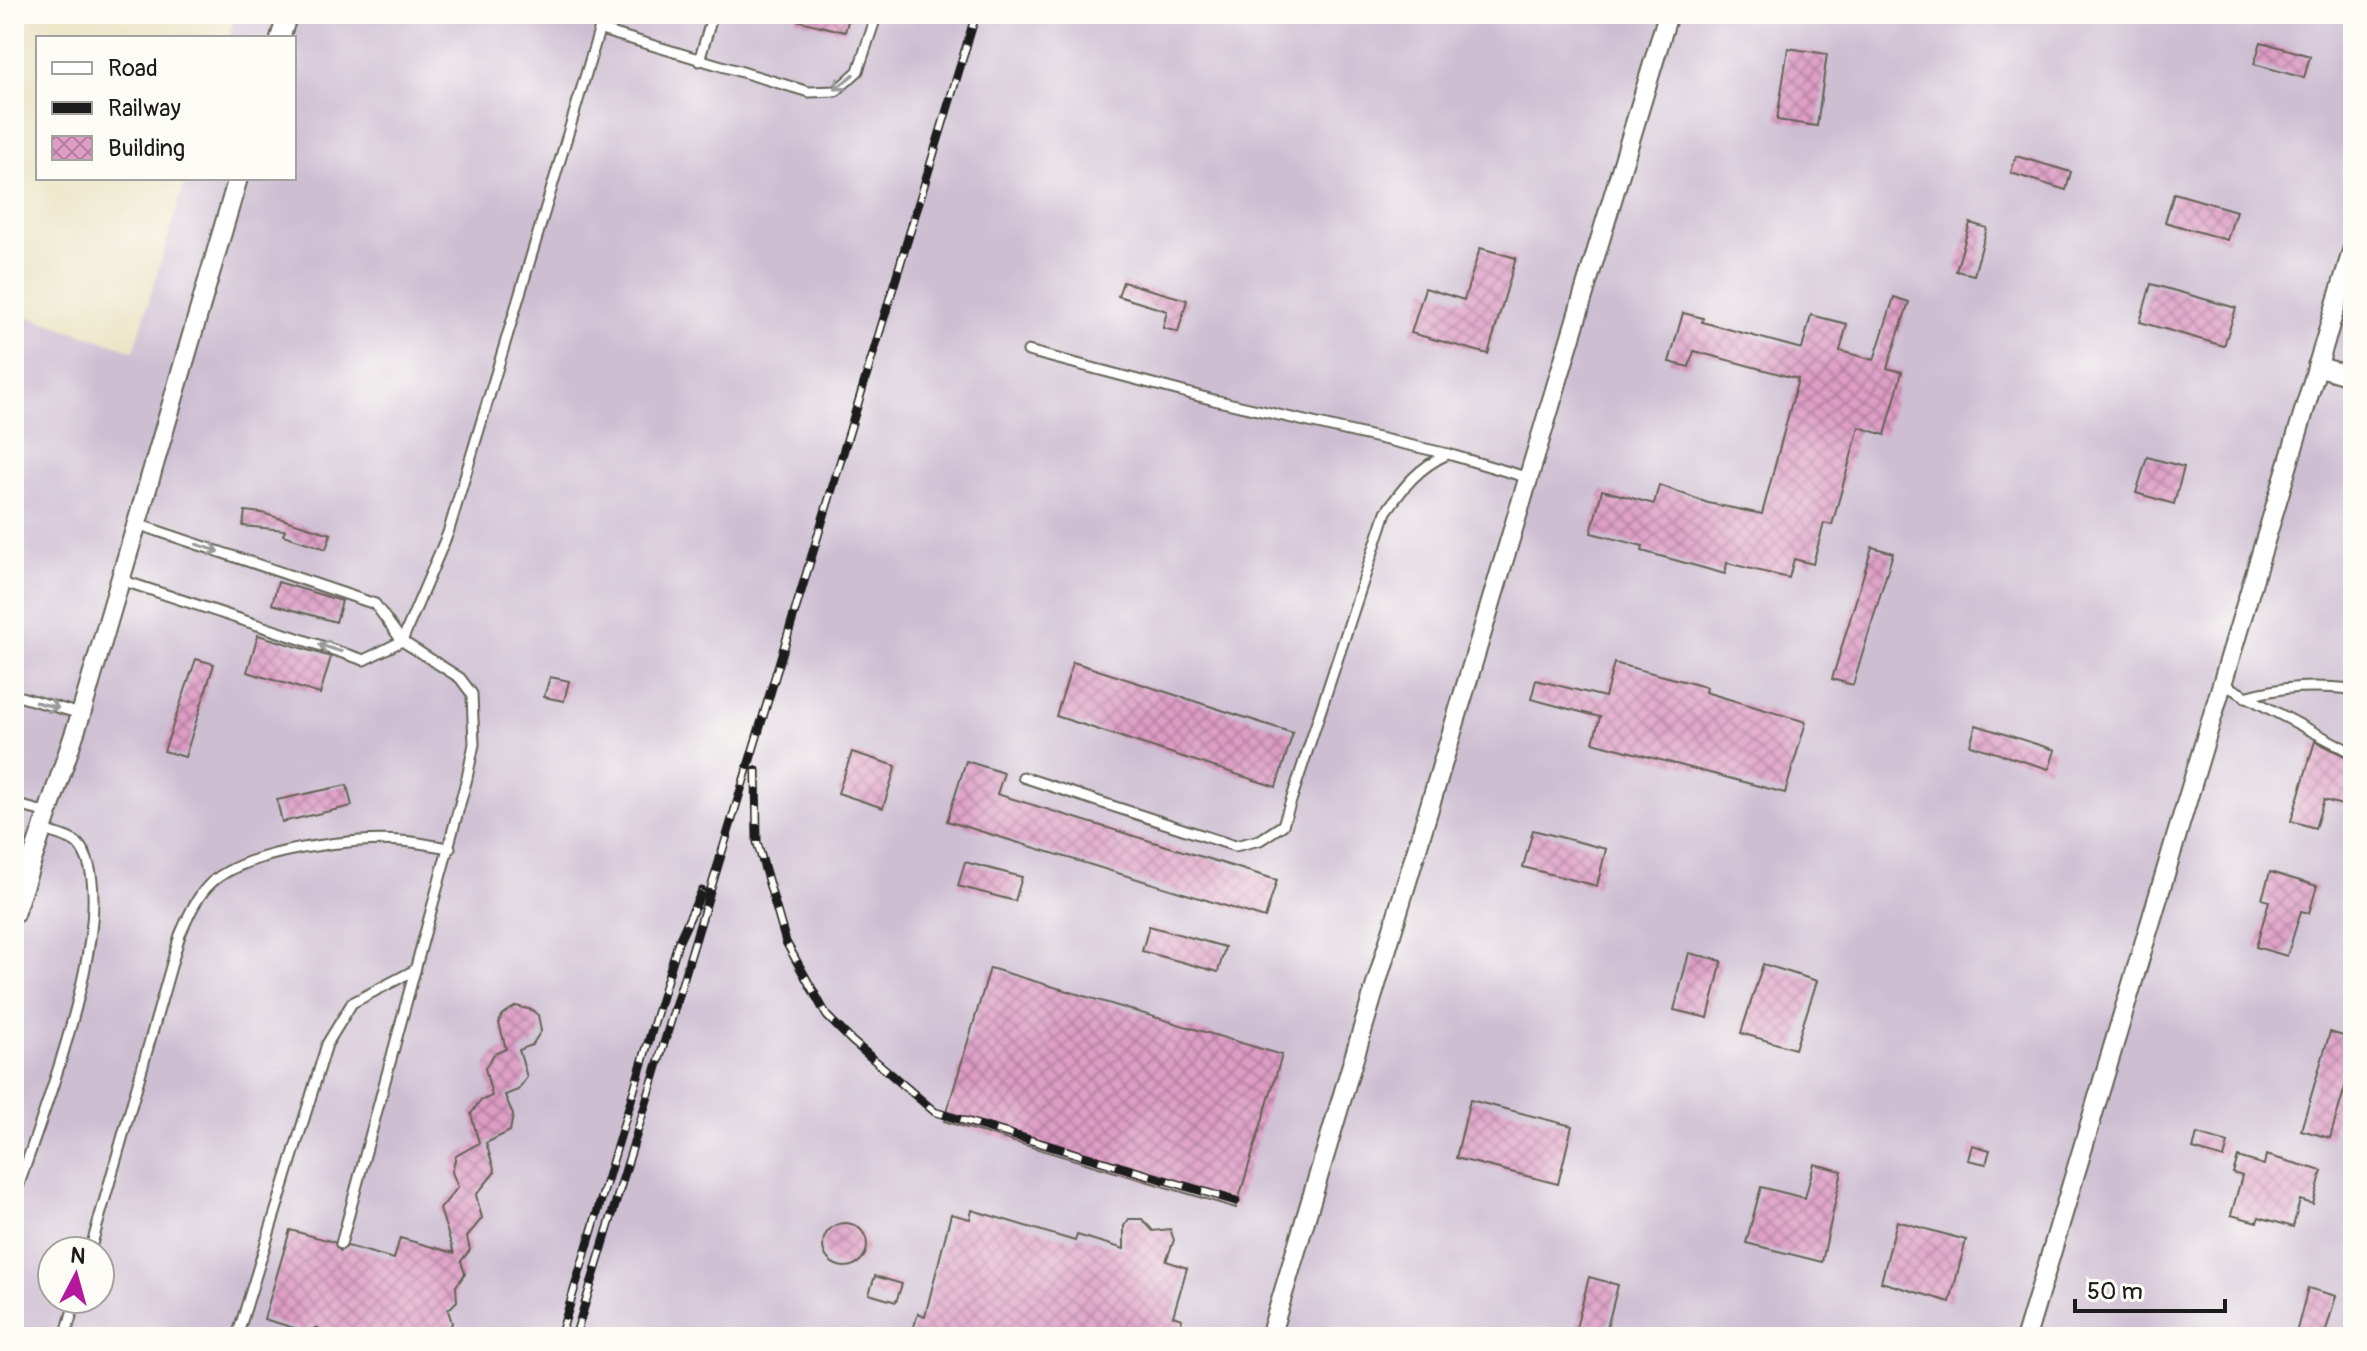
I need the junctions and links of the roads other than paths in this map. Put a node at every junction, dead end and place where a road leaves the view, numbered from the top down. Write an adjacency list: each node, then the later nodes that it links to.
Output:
1 (288, 14): 7 (street)
2 (604, 14): 6 (lane)
3 (713, 14): 8 (lane)
4 (877, 14): 8 (lane, one-way to 8)
5 (1668, 14): 15 (street)
6 (601, 30): 8 (lane); 18 (lane)
7 (281, 36)
8 (699, 61)
9 (237, 180): 16 (street)
10 (2353, 248): 12 (street)
11 (1028, 351): 14 (lane)
12 (2317, 366): 13 (street); 19 (street)
13 (2353, 377)
14 (1448, 454): 15 (lane); 25 (lane)
15 (1529, 478): 37 (street)
16 (134, 523): 17 (street); 18 (lane, one-way to 18)
17 (118, 579): 18 (lane, one-way to 17); 23 (street)
18 (402, 641): 28 (lane)
19 (2221, 683): 22 (lane); 38 (street)
20 (2353, 689): 22 (lane)
21 (14, 695): 23 (lane, one-way to 23)
22 (2245, 697): 24 (lane)
23 (81, 714): 27 (street)
24 (2353, 753)
25 (1023, 777)
26 (14, 804): 27 (lane)
27 (46, 822): 29 (street); 31 (lane)
28 (450, 848): 30 (lane); 32 (lane)
29 (14, 914)
30 (415, 970): 33 (lane); 36 (lane)
31 (14, 1199)
32 (95, 1235)
33 (341, 1244)
34 (71, 1315): 35 (lane)
35 (65, 1337)
36 (237, 1337)
37 (1270, 1337)
38 (2026, 1337)

